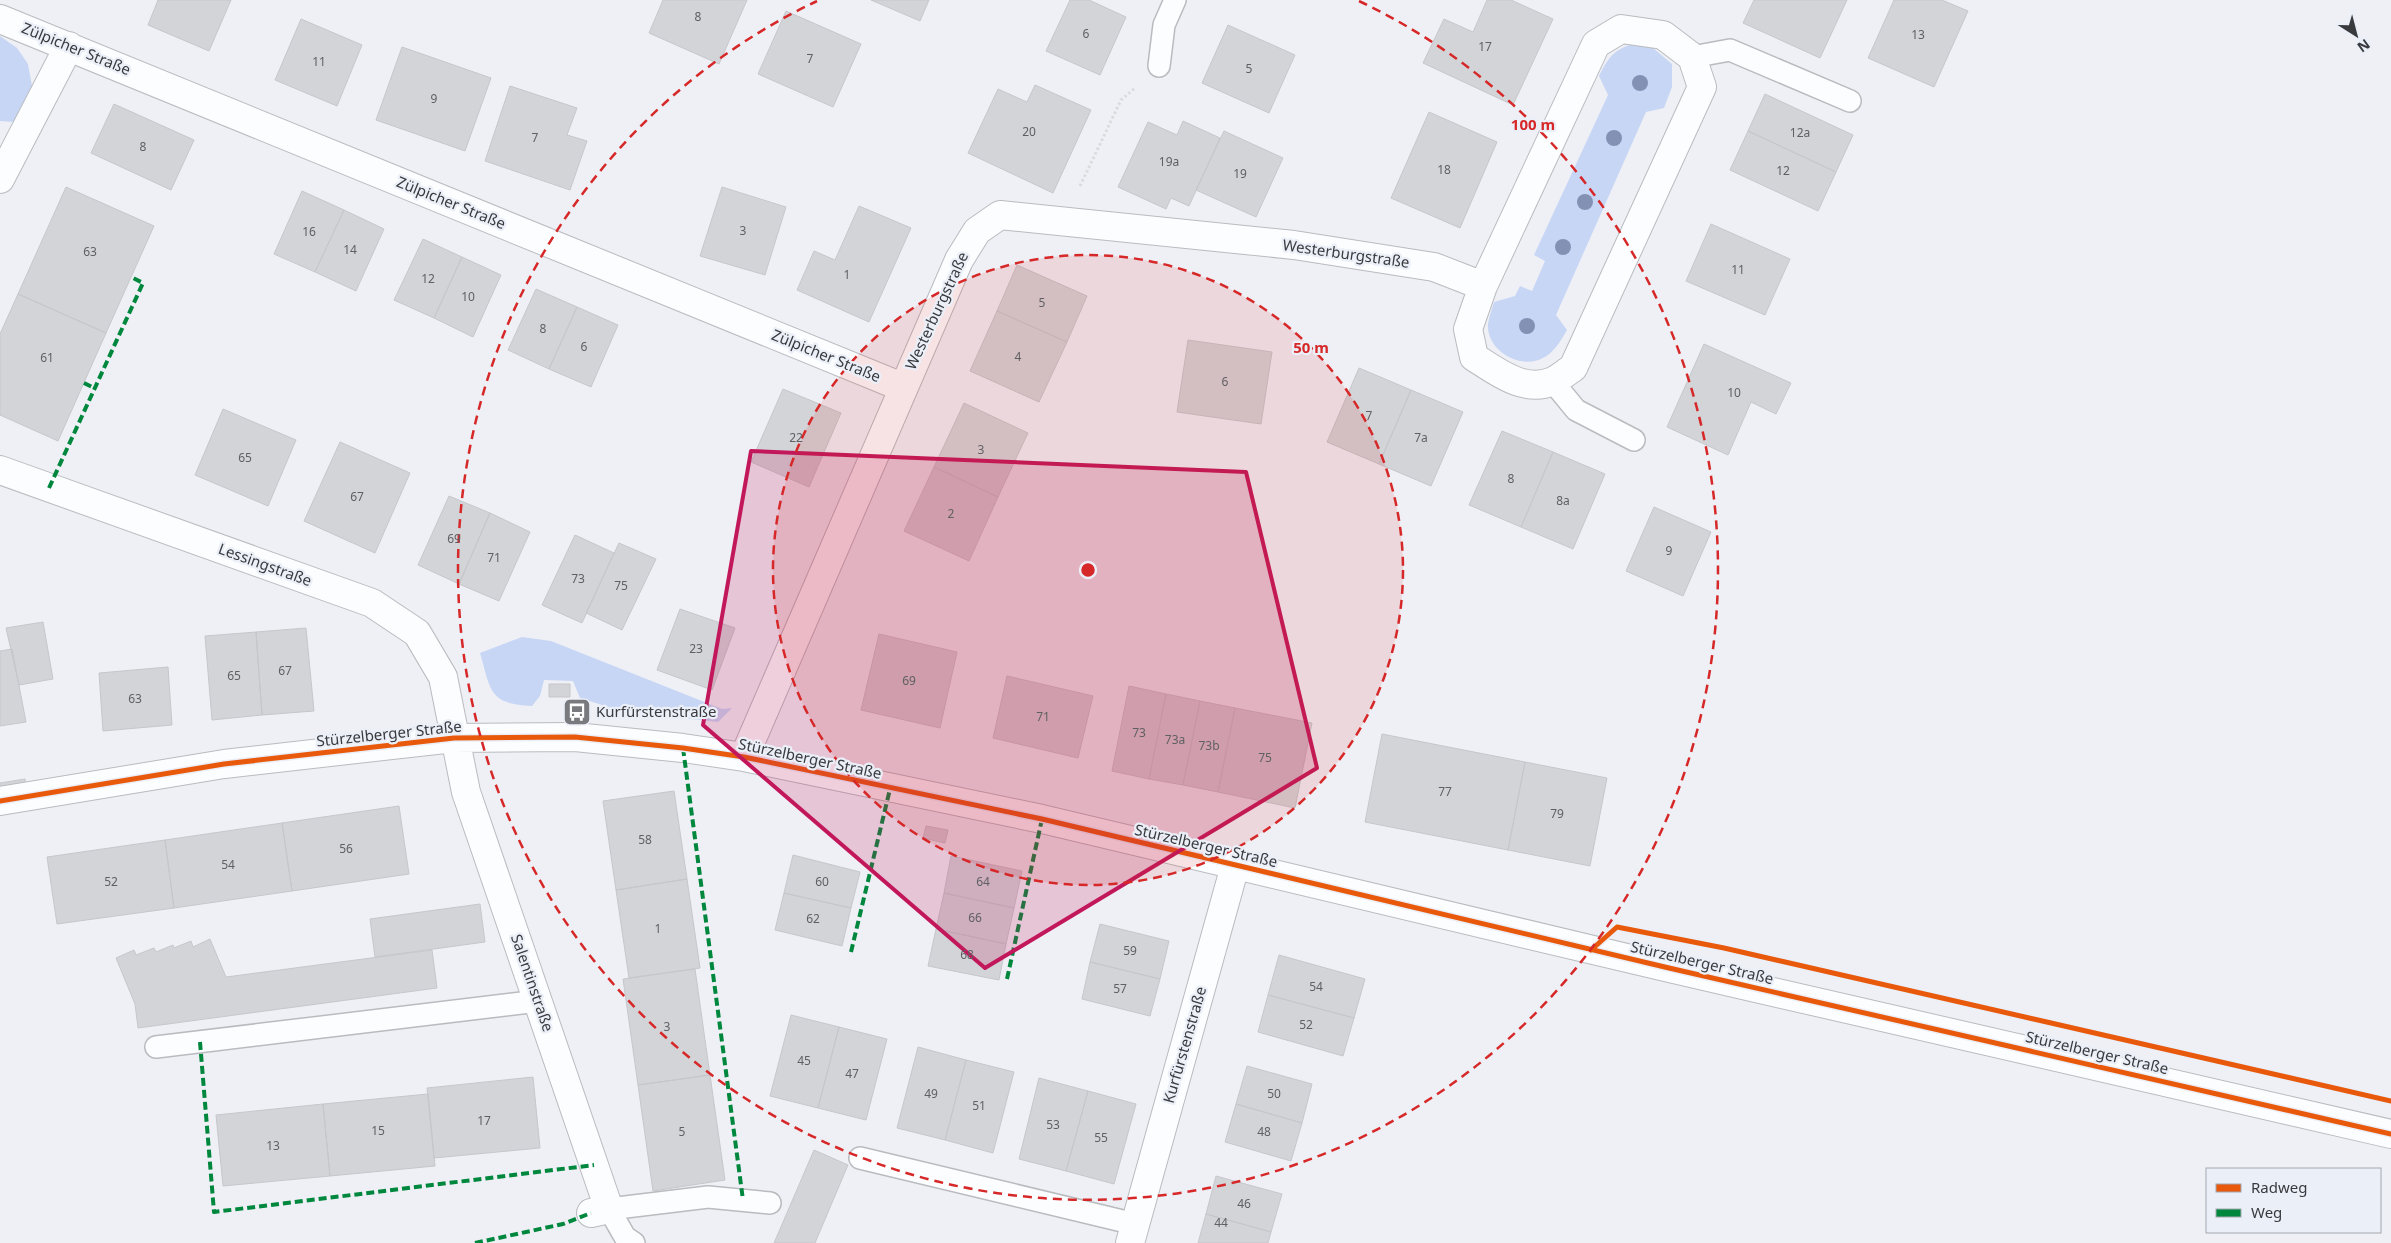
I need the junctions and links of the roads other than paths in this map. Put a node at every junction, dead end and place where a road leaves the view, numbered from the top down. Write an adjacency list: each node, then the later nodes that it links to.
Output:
1 (1175, 0): 5 (lane)
2 (0, 18): 3 (street, Zülpicher Straße)
3 (69, 46): 7 (street); 10 (street, Zülpicher Straße)
4 (1692, 57): 6 (lane); 8 (street); 9 (street)
5 (1159, 66)
6 (1850, 101)
7 (0, 179)
8 (1482, 286): 9 (street); 10 (street, Westerburgstraße)
9 (1552, 382): 11 (lane)
10 (902, 387): 14 (street, Westerburgstraße)
11 (1634, 440)
12 (0, 470): 13 (street, Lessingstraße)
13 (454, 738): 14 (street, Stürzelberger Straße); 15 (street, Stürzelberger Straße); 17 (street, Salentinstraße)
14 (744, 757): 16 (street, Stürzelberger Straße)
15 (0, 801)
16 (1235, 866): 19 (street, Stürzelberger Straße); 23 (street, Kurfürstenstraße)
17 (538, 1001): 18 (lane); 22 (street, Salentinstraße)
18 (156, 1047)
19 (2391, 1134)
20 (860, 1158): 23 (lane, Kurfürstenstraße)
21 (770, 1203): 22 (lane)
22 (600, 1211): 24 (lane)
23 (1133, 1233)
24 (634, 1243)

